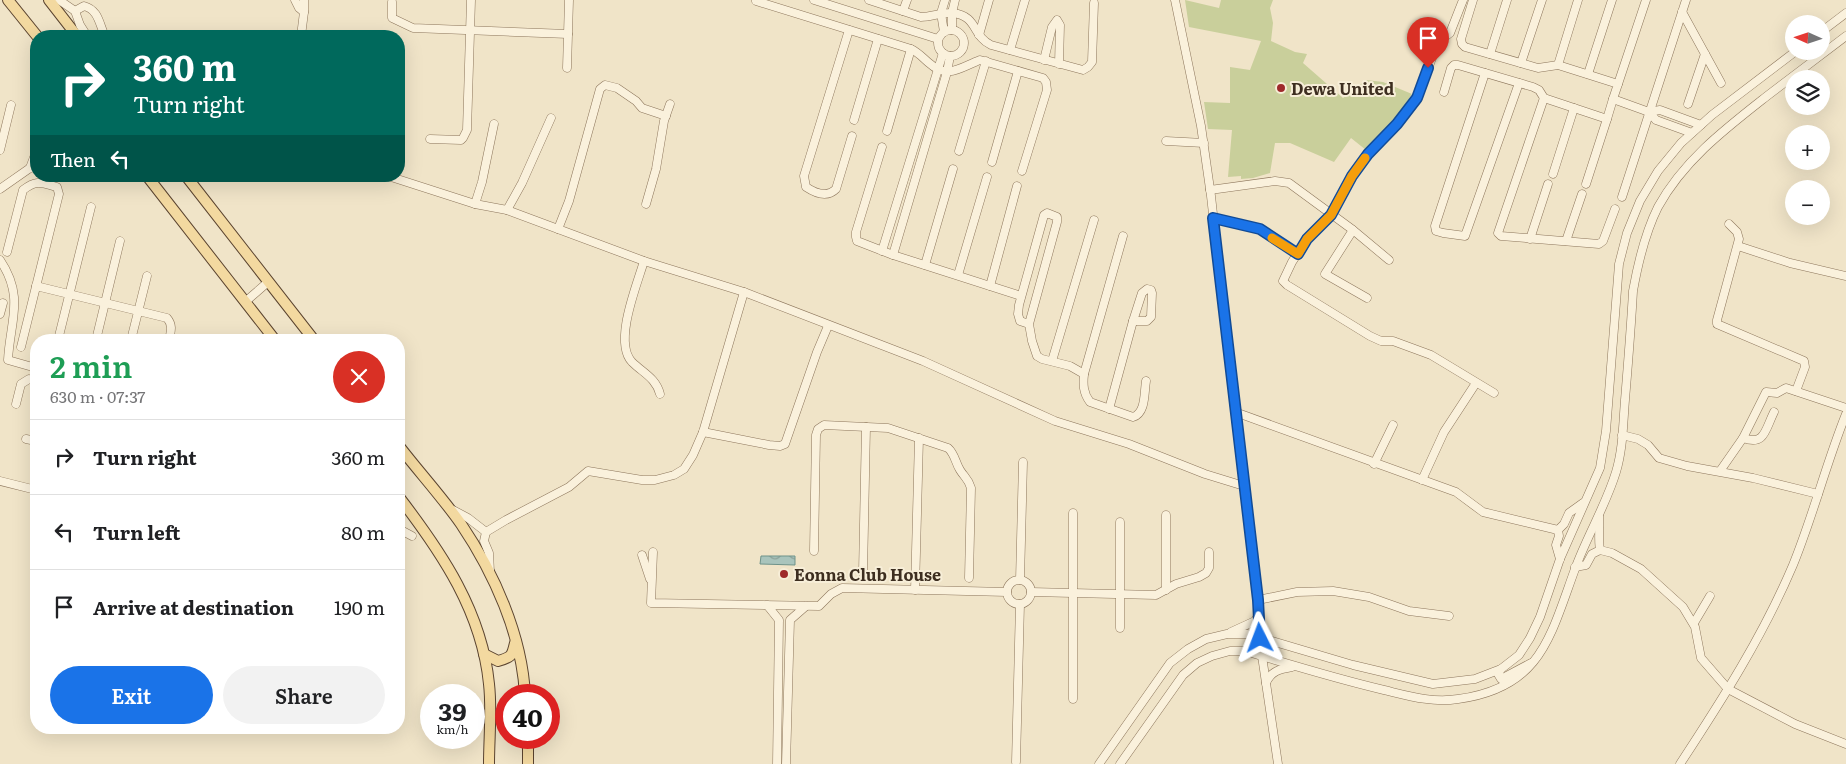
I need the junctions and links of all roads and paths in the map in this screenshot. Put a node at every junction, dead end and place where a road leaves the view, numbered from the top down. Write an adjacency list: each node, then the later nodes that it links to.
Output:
1 (8, 0): 35 (main road)
2 (49, 0): 36 (main road)
3 (59, 0): 28 (street)
4 (295, 0): 29 (street)
5 (304, 0): 29 (street)
6 (471, 0): 40 (street)
7 (569, 0): 44 (street)
8 (814, 0): 48 (street)
9 (871, 0): 27 (street)
10 (907, 0): 27 (street)
11 (945, 0): 31 (street)
12 (955, 0): 32 (street)
13 (989, 0): 45 (street)
14 (1025, 0): 50 (street)
15 (1175, 0): 88 (street)
16 (1463, 0): 113 (street)
17 (1473, 0): 52 (street)
18 (1507, 0): 52 (street)
19 (1542, 0): 57 (street)
20 (1578, 0): 59 (street)
21 (1612, 0): 65 (street)
22 (1646, 0): 68 (street)
23 (1686, 0): 30 (street)
24 (756, 1): 41 (street)
25 (392, 2): 40 (street)
26 (1094, 4): 58 (street)
27 (904, 10): 31 (street)
28 (75, 11): 37 (street); 38 (street)
29 (304, 12): 39 (street)
30 (1682, 12): 53 (street); 76 (street)
31 (941, 13): 32 (street); 43 (street)
32 (952, 13): 42 (street); 45 (street)
33 (1846, 13): 34 (street)
34 (1830, 25)
35 (32, 30)
36 (72, 30)
37 (83, 30)
38 (103, 30)
39 (302, 30)
40 (470, 30): 44 (street); 86 (street)
41 (849, 30): 47 (street); 85 (street)
42 (952, 30): 43 (street); 51 (street)
43 (944, 32): 48 (street)
44 (568, 34): 60 (street)
45 (979, 35): 50 (street)
46 (1846, 36): 157 (street)
47 (878, 39): 49 (street); 80 (street)
48 (938, 39): 51 (street)
49 (911, 49): 61 (street); 83 (street)
50 (1010, 50): 54 (street)
51 (946, 54): 61 (street); 63 (street)
52 (1490, 54): 57 (street)
53 (1705, 54): 67 (street); 73 (street)
54 (1044, 60): 58 (street); 58 (street)
55 (1785, 60): 82 (street)
56 (986, 62): 62 (street); 63 (street); 91 (street)
57 (1521, 63): 59 (street)
58 (1059, 64)
59 (1558, 65): 65 (street)
60 (567, 68)
61 (938, 70): 63 (street); 124 (street)
62 (1018, 71): 92 (street); 95 (street)
63 (947, 72): 127 (street)
64 (1485, 73): 66 (street); 66 (street); 69 (street)
65 (1588, 74): 68 (street)
66 (1519, 83): 70 (street)
67 (1721, 83)
68 (1618, 84): 71 (street)
69 (1444, 92)
70 (1544, 98): 75 (street); 120 (street)
71 (1613, 99): 76 (street); 79 (street)
72 (670, 104): 77 (street)
73 (1688, 104)
74 (11, 105): 90 (street)
75 (1574, 108): 79 (street); 96 (street)
76 (1649, 112): 82 (street); 84 (street); 107 (street)
77 (666, 116): 109 (street); 117 (street)
78 (552, 118): 112 (street)
79 (1607, 119): 102 (street)
80 (854, 120)
81 (494, 124): 108 (street)
82 (1701, 125): 84 (street)
83 (887, 132)
84 (1692, 133): 156 (street)
85 (852, 136)
86 (430, 139)
87 (1166, 141): 88 (street)
88 (1204, 143): 105 (street)
89 (882, 147): 124 (street)
90 (0, 150)
91 (959, 151)
92 (992, 162)
93 (953, 169): 131 (street)
94 (30, 170): 104 (street)
95 (1022, 172)
96 (1553, 174)
97 (987, 177): 132 (street)
98 (405, 181): 108 (street)
99 (152, 182): 143 (main road)
100 (191, 182): 135 (main road)
101 (1548, 184): 120 (street)
102 (1586, 184)
103 (1017, 186): 137 (street)
104 (0, 188)
105 (1210, 190): 113 (street); 114 (street)
106 (1582, 194): 122 (street)
107 (1622, 197)
108 (475, 204): 112 (street)
109 (646, 204)
110 (91, 207): 139 (street)
111 (1615, 209): 122 (street)
112 (507, 210): 117 (street)
113 (1331, 215): 118 (street); 126 (street)
114 (1213, 218): 126 (street); 172 (street)
115 (1094, 220): 160 (street)
116 (1729, 224): 123 (street)
117 (558, 229): 130 (street)
118 (1353, 230): 129 (street); 141 (street)
119 (1122, 236): 162 (street)
120 (1530, 238): 122 (street)
121 (120, 241): 144 (street)
122 (1566, 241)
123 (1738, 246): 134 (street); 166 (street)
124 (882, 251): 127 (street)
125 (7, 252): 136 (street)
126 (1298, 254): 165 (street)
127 (893, 255): 131 (street)
128 (0, 260): 159 (street)
129 (1389, 260)
130 (644, 261): 138 (street); 168 (street)
131 (926, 265): 132 (street)
132 (958, 275): 137 (street)
133 (147, 276): 145 (street)
134 (1846, 276)
135 (268, 282): 143 (street); 155 (main road)
136 (36, 286): 139 (street); 158 (street)
137 (990, 286): 140 (street)
138 (744, 292): 149 (street); 177 (street)
139 (69, 294): 144 (street); 150 (street)
140 (1021, 296): 148 (street); 148 (street)
141 (1367, 298)
142 (3, 302): 146 (street)
143 (245, 302): 154 (main road)
144 (105, 303): 145 (street); 151 (street)
145 (138, 311): 152 (street); 153 (street)
146 (0, 314)
147 (1133, 321): 171 (street)
148 (1029, 324): 160 (street)
149 (828, 326): 177 (street); 189 (street)
150 (59, 334)
151 (97, 334)
152 (132, 334)
153 (170, 334)
154 (270, 334)
155 (309, 334)
156 (1613, 335): 157 (street); 192 (street)
157 (1630, 336): 178 (street)
158 (21, 347)
159 (4, 359): 161 (street)
160 (1052, 361): 162 (street)
161 (30, 366)
162 (1084, 374): 171 (street)
163 (30, 379): 169 (street)
164 (1146, 381): 171 (street)
165 (1476, 383): 167 (street); 187 (street)
166 (1796, 391): 170 (street); 180 (street)
167 (1494, 393)
168 (660, 394)
169 (16, 404)
170 (1846, 408)
171 (1109, 409)
172 (1235, 412): 185 (street); 189 (street)
173 (1774, 412): 180 (street)
174 (1846, 414): 191 (street)
175 (1393, 425): 185 (street)
176 (866, 427): 179 (street); 205 (street); 212 (street)
177 (702, 432): 203 (street)
178 (1622, 434): 186 (street); 197 (street)
179 (919, 438): 214 (street); 217 (street)
180 (1743, 438): 186 (street)
181 (26, 439): 182 (street)
182 (30, 440)
183 (405, 453): 194 (main road)
184 (1023, 462): 215 (street)
185 (1374, 464): 187 (street)
186 (1720, 471): 191 (street)
187 (1422, 480): 201 (street)
188 (0, 481): 190 (street)
189 (1244, 486): 224 (street)
190 (30, 488)
191 (1818, 494): 244 (street)
192 (1585, 502): 201 (street); 210 (street)
193 (405, 505): 199 (main road)
194 (449, 508): 203 (street); 213 (main road)
195 (405, 512): 199 (street)
196 (1073, 513): 221 (street)
197 (1598, 514): 206 (street); 211 (street)
198 (1166, 515): 218 (street)
199 (417, 520): 237 (main road)
200 (1120, 522): 222 (street)
201 (1558, 530): 210 (street)
202 (405, 532): 204 (street)
203 (486, 532): 213 (street)
204 (412, 536)
205 (814, 550)
206 (1600, 550): 211 (street); 232 (street)
207 (653, 552): 216 (street)
208 (1208, 552): 218 (street)
209 (642, 555): 216 (street)
210 (1560, 559): 241 (street)
211 (1575, 567): 239 (street)
212 (863, 572)
213 (491, 574): 236 (main road)
214 (969, 578)
215 (1020, 580): 219 (street); 220 (street)
216 (652, 584): 226 (street)
217 (915, 590): 219 (street); 227 (street)
218 (1166, 590): 222 (street)
219 (1007, 592): 225 (street)
220 (1031, 592): 221 (street); 225 (street)
221 (1073, 593): 222 (street); 245 (street)
222 (1120, 594): 233 (street)
223 (1710, 596): 232 (street)
224 (1258, 600): 228 (street); 229 (street)
225 (1020, 604): 248 (street)
226 (767, 605): 227 (street); 230 (street)
227 (806, 606): 231 (street)
228 (1259, 614): 234 (street); 235 (street)
229 (1450, 616)
230 (779, 620): 231 (street); 251 (street)
231 (790, 620): 252 (street)
232 (1694, 623): 244 (street)
233 (1120, 628)
234 (1227, 634): 235 (street); 253 (street)
235 (1260, 638): 238 (street); 241 (street)
236 (516, 642): 237 (main road); 242 (main road)
237 (484, 654): 249 (main road)
238 (1262, 656): 240 (street); 243 (street); 254 (street)
239 (1535, 661): 240 (street); 241 (street)
240 (1297, 666): 243 (street)
241 (1501, 669)
242 (524, 684)
243 (1266, 684): 255 (street)
244 (1728, 689): 246 (street); 256 (street)
245 (1073, 699)
246 (1846, 744)
247 (528, 749): 250 (main road)
248 (1016, 762)
249 (489, 764)
250 (528, 764)
251 (777, 764)
252 (786, 764)
253 (1099, 764)
254 (1120, 764)
255 (1278, 764)
256 (1680, 764)

